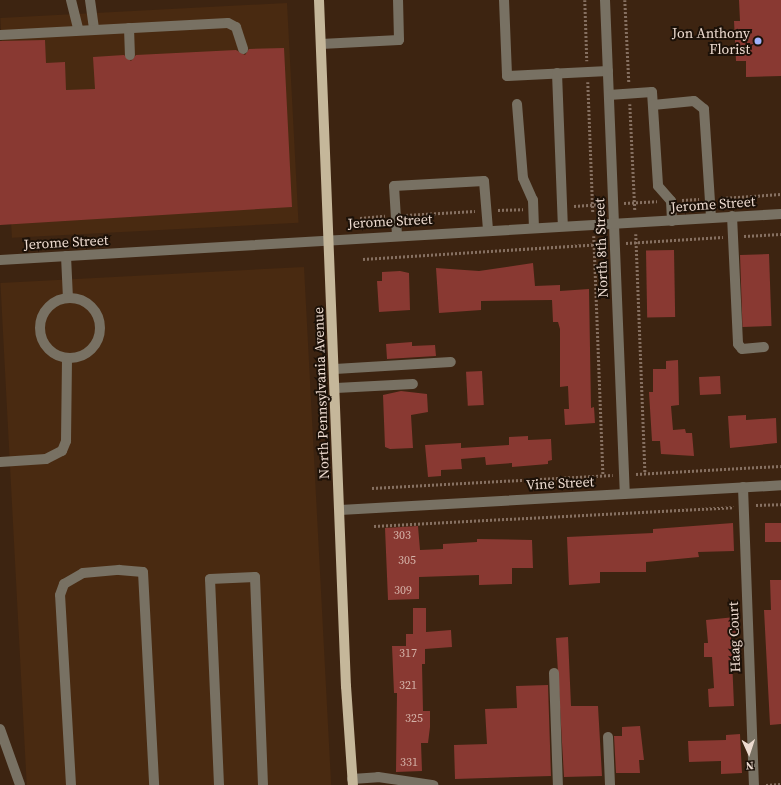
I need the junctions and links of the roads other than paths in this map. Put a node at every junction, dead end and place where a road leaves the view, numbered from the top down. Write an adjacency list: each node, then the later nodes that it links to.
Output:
1 (71, 0): 9 (street)
2 (90, 0): 7 (street)
3 (319, 0): 11 (main road, North Pennsylvania Avenue)
4 (398, 0): 11 (street)
5 (504, 0): 15 (street)
6 (605, 0): 14 (street, North 8th Street)
7 (94, 28): 8 (street); 9 (street)
8 (129, 28): 12 (street); 13 (street)
9 (78, 29): 10 (street)
10 (0, 35)
11 (321, 44): 28 (main road, North Pennsylvania Avenue)
12 (243, 50)
13 (130, 55)
14 (608, 71): 15 (street); 16 (street, North 8th Street)
15 (557, 74): 24 (street)
16 (609, 95): 18 (street); 23 (street, North 8th Street)
17 (517, 104): 25 (street)
18 (653, 105): 21 (street); 22 (street)
19 (781, 214): 20 (street, Jerome Street)
20 (732, 216): 21 (street, Jerome Street); 32 (street)
21 (711, 218): 22 (street, Jerome Street)
22 (672, 221): 23 (street, Jerome Street)
23 (614, 224): 24 (street, Jerome Street); 41 (street, North 8th Street)
24 (563, 226): 25 (street, Jerome Street)
25 (534, 227): 26 (street, Jerome Street)
26 (488, 230): 27 (street, Jerome Street); 27 (street)
27 (397, 235): 28 (street, Jerome Street)
28 (328, 239): 29 (street, Jerome Street); 35 (main road, North Pennsylvania Avenue)
29 (66, 256): 30 (street, Jerome Street); 31 (street)
30 (0, 260)
31 (68, 298): 33 (street); 33 (street)
32 (764, 347)
33 (67, 358): 38 (street)
34 (451, 362): 35 (street)
35 (335, 369): 37 (main road, North Pennsylvania Avenue)
36 (413, 384): 37 (street)
37 (336, 388): 42 (main road, North Pennsylvania Avenue)
38 (0, 462)
39 (781, 485): 40 (street, Vine Street)
40 (743, 487): 41 (street, Vine Street); 55 (street, Haag Court)
41 (625, 494): 42 (street, Vine Street)
42 (340, 510): 46 (main road, North Pennsylvania Avenue)
43 (554, 673): 53 (street)
44 (0, 729): 47 (street)
45 (608, 737): 54 (street)
46 (353, 782): 52 (street)
47 (20, 785)
48 (71, 785): 49 (street)
49 (154, 785)
50 (219, 785): 51 (street)
51 (263, 785)
52 (433, 785)
53 (558, 785)
54 (610, 785)
55 (754, 785)

